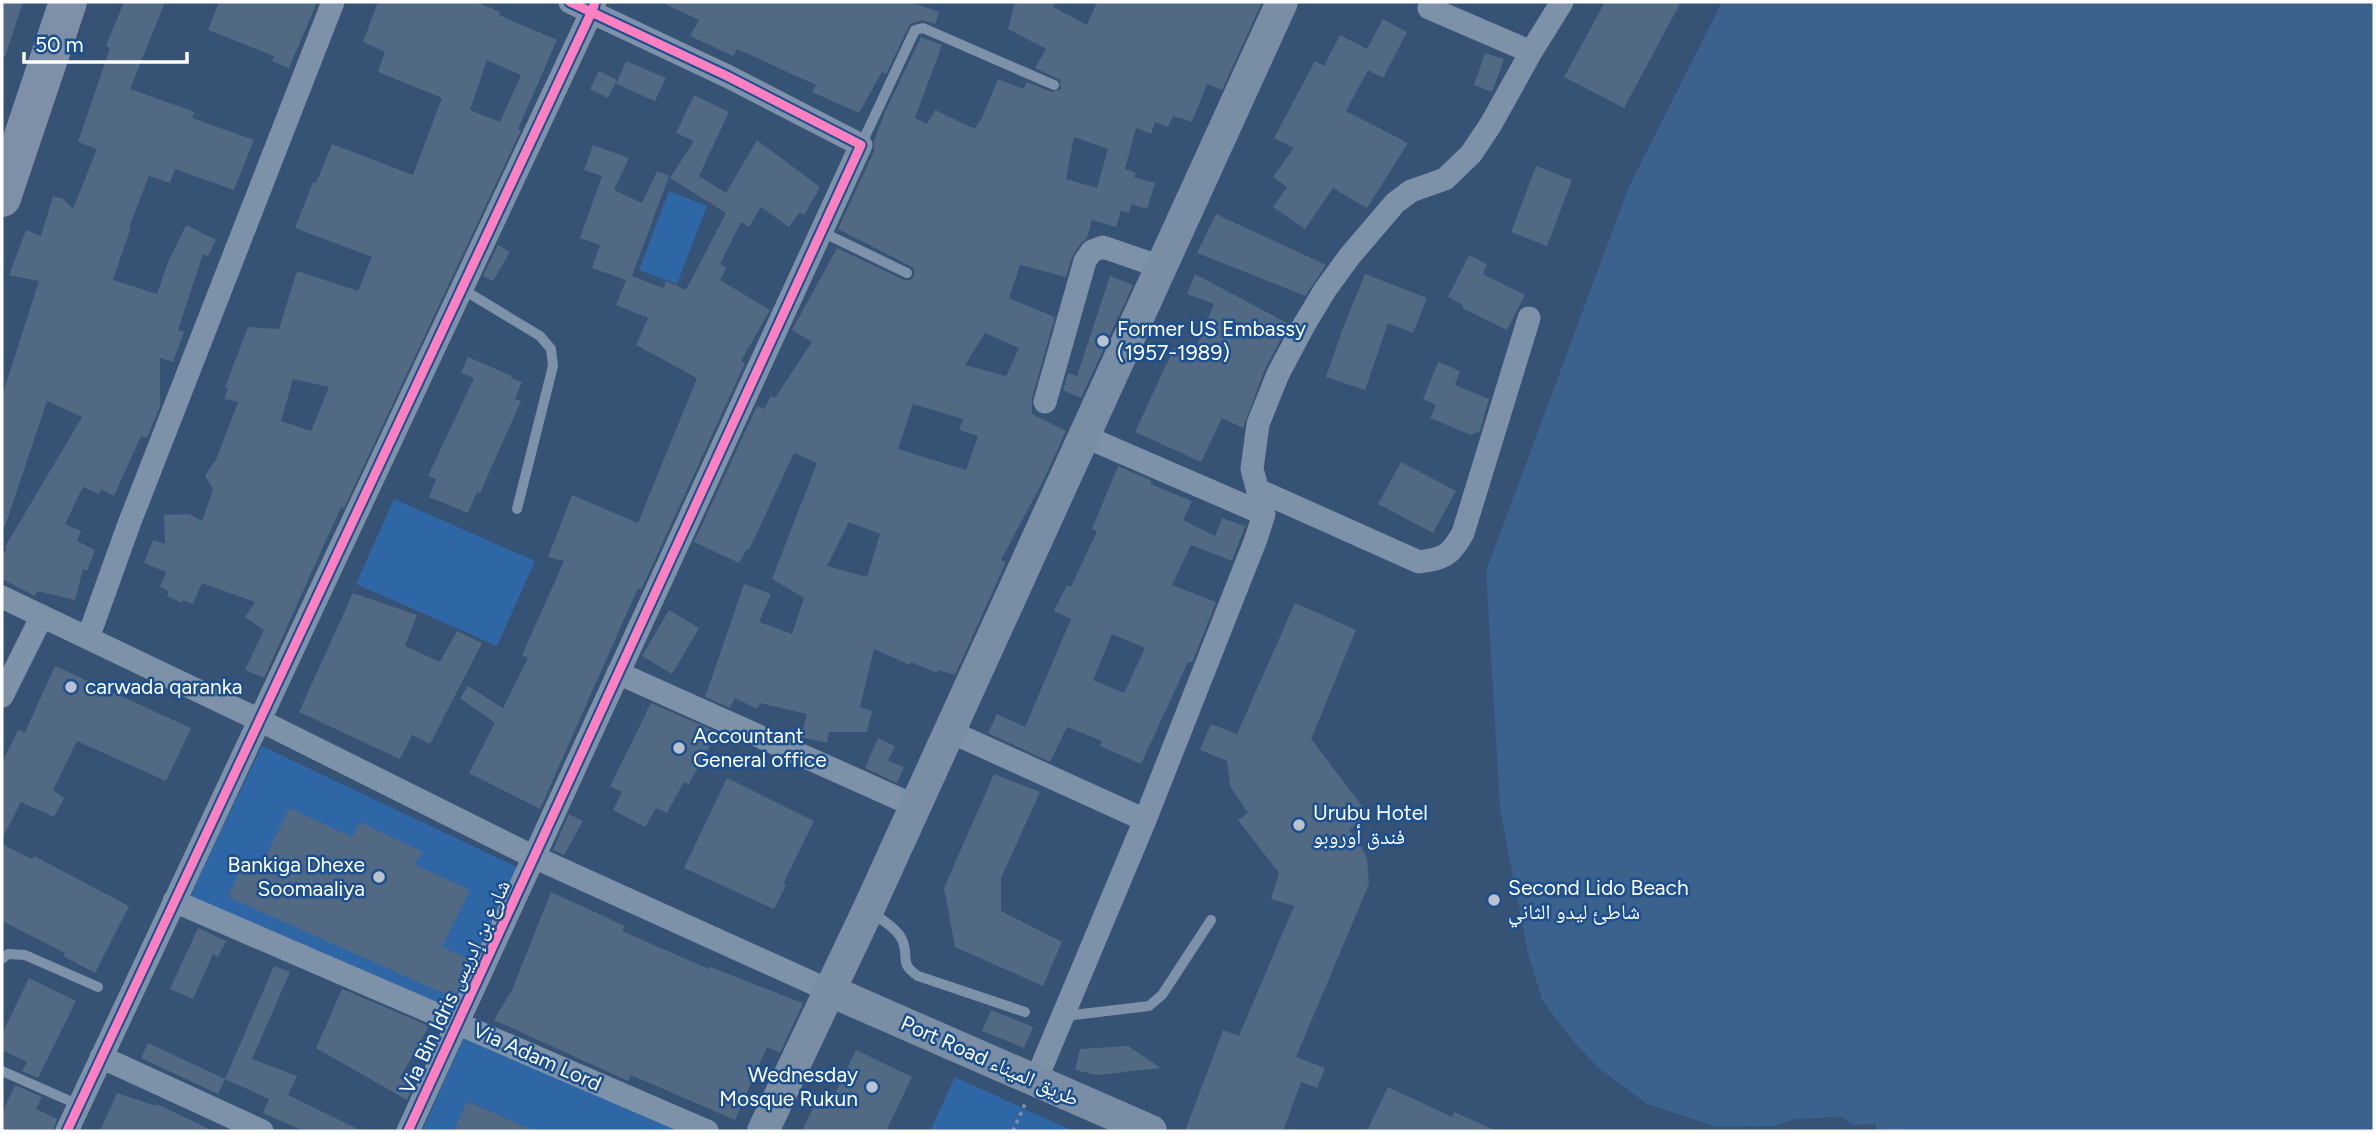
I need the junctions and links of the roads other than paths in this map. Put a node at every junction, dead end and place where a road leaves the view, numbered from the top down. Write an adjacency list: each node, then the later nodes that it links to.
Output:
1 (44, 2): 11 (highway)
2 (68, 2): 13 (highway)
3 (333, 2): 26 (street)
4 (570, 2): 7 (street)
5 (1282, 2): 15 (main road)
6 (1562, 2): 9 (street)
7 (594, 6): 12 (street); 17 (street)
8 (1429, 8): 9 (street)
9 (1531, 52): 21 (street)
10 (1054, 85): 12 (lane)
11 (2, 126)
12 (861, 145): 14 (street, Via Bin Idris شارع بن إدريس)
13 (2, 198)
14 (820, 231): 16 (lane); 27 (street, Via Bin Idris شارع بن إدريس)
15 (1161, 267): 19 (street); 20 (main road)
16 (907, 273)
17 (462, 289): 22 (lane); 29 (street)
18 (1529, 318): 21 (street)
19 (1045, 402)
20 (1084, 436): 23 (street); 30 (main road)
21 (1258, 491): 23 (street)
22 (517, 509)
23 (1264, 514): 32 (street)
24 (2, 597): 25 (street)
25 (42, 616): 26 (street); 28 (street)
26 (89, 638): 29 (street)
27 (618, 673): 31 (street); 33 (street, Via Bin Idris شارع بن إدريس)
28 (2, 696)
29 (259, 720): 33 (street); 34 (street)
30 (949, 732): 31 (main road); 32 (street)
31 (915, 806): 35 (main road)
32 (1144, 820): 41 (street)
33 (534, 857): 39 (street); 42 (street, Via Bin Idris شارع بن إدريس)
34 (174, 901): 42 (street, Via Adam Lord); 43 (street)
35 (868, 910): 39 (main road); 40 (lane)
36 (1211, 920): 41 (lane)
37 (2, 959): 38 (lane)
38 (98, 987)
39 (828, 990): 45 (main road, Port Road طريق الميناء); 51 (main road)
40 (1025, 1012)
41 (1062, 1016): 45 (street)
42 (458, 1022): 49 (street, Via Bin Idris شارع بن إدريس); 50 (street, Via Adam Lord)
43 (102, 1057): 46 (street); 48 (street)
44 (2, 1070): 46 (lane)
45 (1036, 1080): 52 (main road, Port Road طريق الميناء)
46 (79, 1105): 47 (street)
47 (67, 1131)
48 (262, 1131)
49 (408, 1131)
50 (707, 1131)
51 (763, 1131)
52 (1151, 1131)

